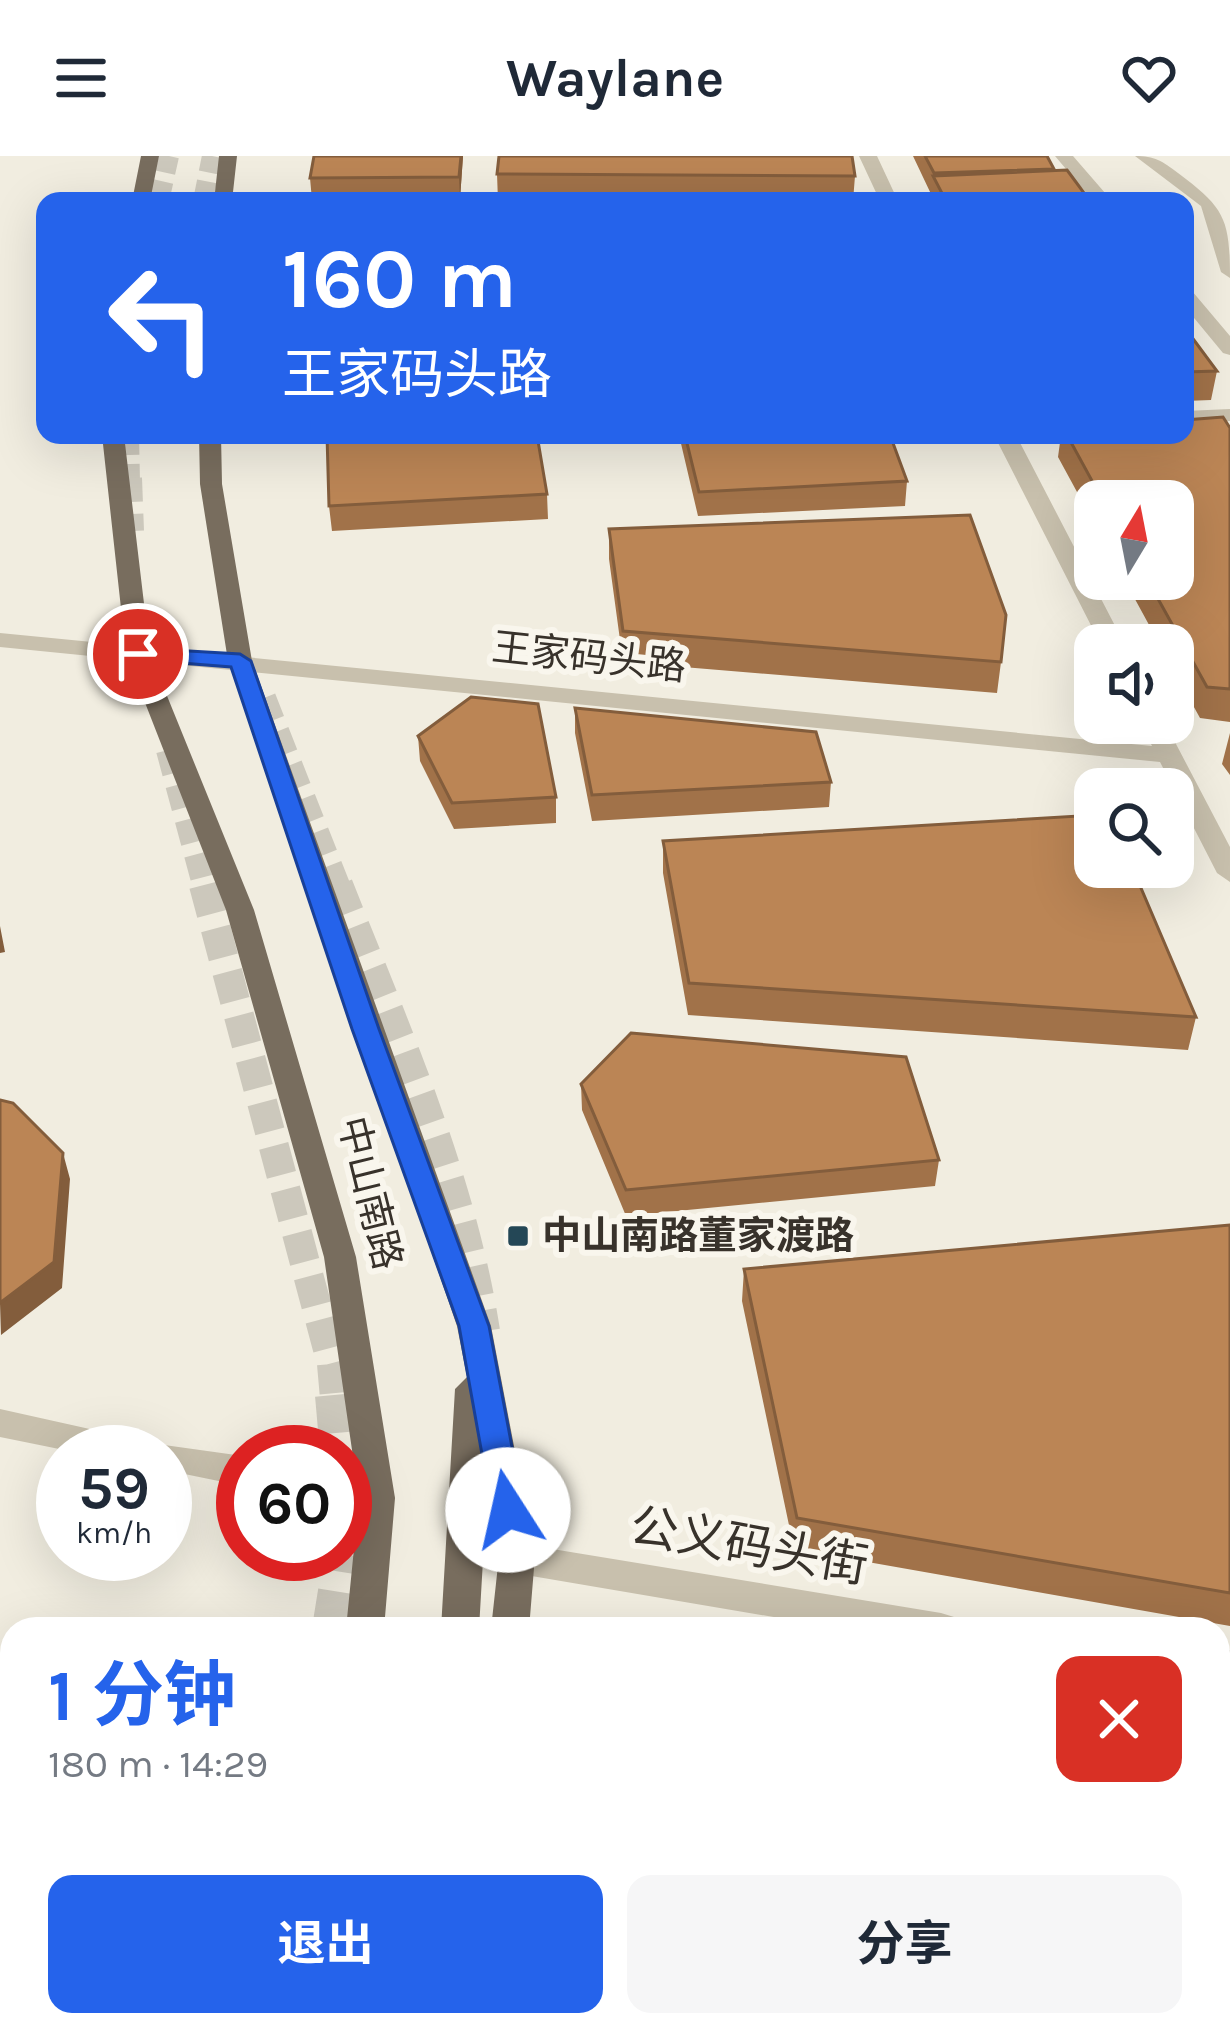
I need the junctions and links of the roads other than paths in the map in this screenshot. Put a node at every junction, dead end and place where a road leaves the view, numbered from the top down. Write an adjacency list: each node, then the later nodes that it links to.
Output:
1 (150, 156): 6 (main road)
2 (228, 156): 7 (main road)
3 (868, 156): 8 (street)
4 (1064, 156): 9 (street)
5 (1144, 156): 10 (street)
6 (143, 192)
7 (224, 192)
8 (885, 192)
9 (1095, 192)
10 (1193, 192)
11 (1194, 193): 12 (street)
12 (1230, 272)
13 (1194, 306): 14 (street)
14 (1230, 349)
15 (1230, 415): 16 (street)
16 (1194, 416)
17 (114, 444): 22 (main road, 中山南路)
18 (210, 444): 23 (main road, 中山南路)
19 (1010, 444): 20 (street)
20 (1102, 624)
21 (0, 640): 22 (street, 王家码头路)
22 (138, 654): 23 (street, 王家码头路); 29 (main road, 中山南路)
23 (240, 661): 25 (street, 王家码头路); 27 (main road, 中山南路)
24 (1164, 744): 25 (street)
25 (1169, 754): 26 (street)
26 (1230, 873)
27 (474, 1326): 31 (main road, 中山南路); 32 (main road, 中山南路)
28 (0, 1424): 30 (street)
29 (355, 1425)
30 (36, 1431)
31 (467, 1550): 32 (street, 公义码头街); 37 (main road, 中山南路)
32 (517, 1556): 38 (main road, 中山南路); 39 (street, 公义码头街)
33 (351, 1581): 35 (main road, 中山南路)
34 (364, 1581): 36 (main road, 中山南路)
35 (347, 1617)
36 (365, 1617)
37 (461, 1617)
38 (511, 1617)
39 (871, 1617)

